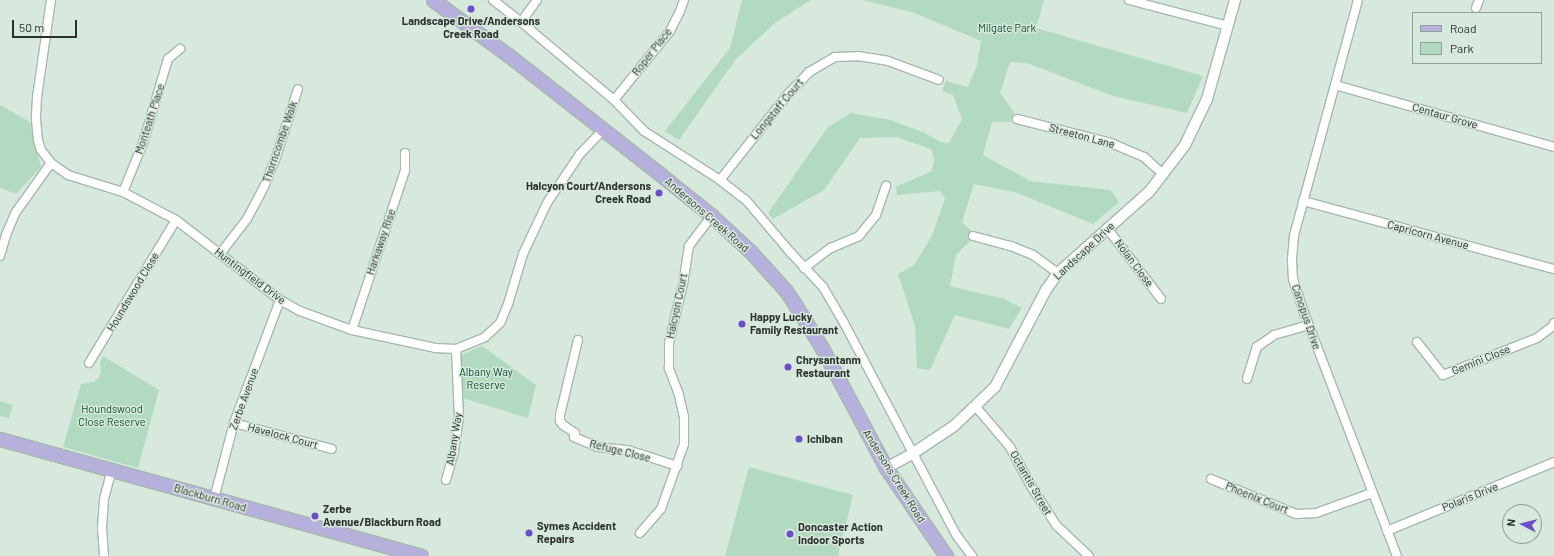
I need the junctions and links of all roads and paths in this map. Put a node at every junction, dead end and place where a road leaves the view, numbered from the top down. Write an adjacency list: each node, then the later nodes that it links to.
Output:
1 (52, 0): 22 (street, Huntingfield Drive)
2 (433, 0): 19 (main road, Andersons Creek Road)
3 (493, 0): 11 (street)
4 (537, 0): 11 (street)
5 (684, 0): 17 (street, Roper Place)
6 (1129, 0): 12 (street)
7 (1235, 0): 12 (street, Landscape Drive)
8 (1358, 0): 15 (street, Canopus Drive)
9 (1478, 0): 10 (street)
10 (1476, 8)
11 (521, 22): 17 (street)
12 (1228, 26): 23 (street, Landscape Drive)
13 (180, 49): 26 (street, Monteath Place)
14 (939, 80): 24 (street, Longstaff Court)
15 (1335, 85): 20 (street, Centaur Grove); 27 (street, Canopus Drive)
16 (298, 89): 32 (street, Thorncombe Walk)
17 (614, 100): 24 (street)
18 (1017, 119): 23 (street, Streeton Lane)
19 (603, 130): 28 (main road, Andersons Creek Road); 44 (street, Huntingfield Drive)
20 (1554, 146)
21 (405, 153): 41 (street, Harkaway Rise)
22 (51, 164): 26 (street, Huntingfield Drive); 33 (street)
23 (1163, 174): 30 (street, Landscape Drive)
24 (720, 180): 34 (street)
25 (886, 186): 34 (street)
26 (123, 192): 29 (street, Huntingfield Drive)
27 (1303, 201): 35 (street, Capricorn Avenue); 40 (street, Canopus Drive)
28 (712, 216): 53 (street, Halcyon Court); 54 (main road, Andersons Creek Road)
29 (176, 220): 32 (street, Huntingfield Drive); 45 (street, Houndswood Close)
30 (1107, 228): 36 (street, Landscape Drive); 37 (street, Nolan Close)
31 (973, 236): 36 (street)
32 (220, 254): 38 (street, Huntingfield Drive)
33 (0, 256)
34 (804, 268): 51 (street)
35 (1554, 269)
36 (1058, 273): 47 (street, Landscape Drive)
37 (1161, 299)
38 (280, 300): 41 (street, Huntingfield Drive); 48 (street, Zerbe Avenue)
39 (1554, 323): 43 (street, Gemini Close)
40 (1308, 325): 46 (street); 58 (street, Canopus Drive)
41 (352, 330): 44 (street, Huntingfield Drive)
42 (578, 340): 53 (street, Refuge Close)
43 (1417, 342)
44 (456, 350): 57 (street, Albany Way)
45 (89, 363)
46 (1247, 379)
47 (976, 407): 51 (street, Landscape Drive); 66 (street, Octantis Street)
48 (234, 423): 50 (street, Havelock Court); 59 (street, Zerbe Avenue)
49 (0, 439): 55 (main road, Blackburn Road)
50 (332, 449)
51 (912, 454): 54 (street, Landscape Drive); 65 (street)
52 (1554, 462): 60 (street, Polaris Drive)
53 (677, 466): 61 (street, Halcyon Court)
54 (886, 468): 64 (main road, Andersons Creek Road)
55 (112, 469): 59 (main road, Blackburn Road); 62 (street)
56 (1211, 479): 58 (street, Phoenix Court)
57 (446, 480)
58 (1372, 493): 60 (street, Canopus Drive)
59 (214, 499): 63 (main road, Blackburn Road)
60 (1387, 531): 67 (street, Canopus Drive)
61 (640, 533)
62 (104, 556)
63 (421, 556)
64 (946, 556)
65 (972, 556)
66 (1088, 556)
67 (1397, 556)

